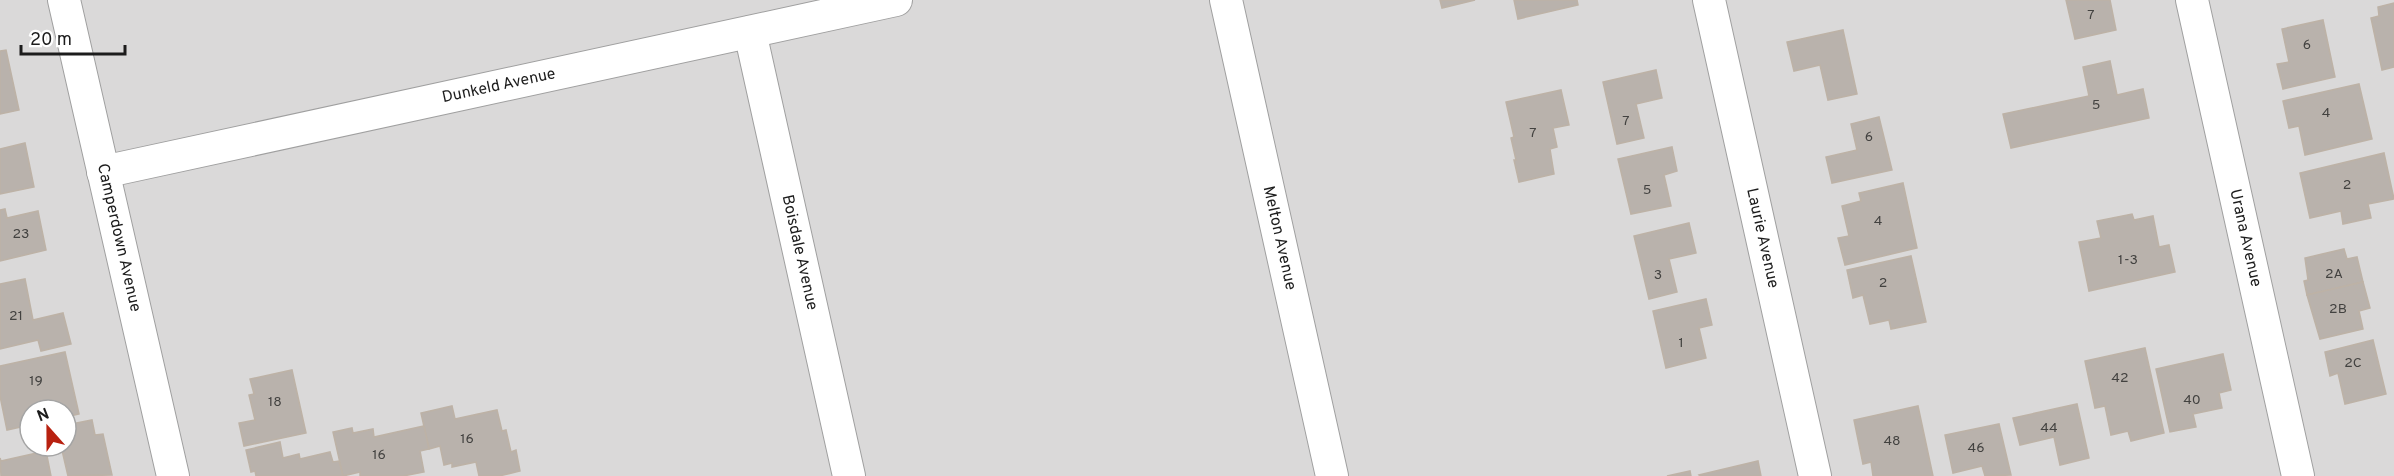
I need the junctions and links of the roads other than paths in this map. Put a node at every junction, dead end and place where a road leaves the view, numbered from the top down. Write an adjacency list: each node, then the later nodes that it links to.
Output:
1 (64, 0): 7 (street, Camperdown Avenue)
2 (896, 0): 6 (street, Dunkeld Avenue)
3 (1226, 0): 10 (street, Melton Avenue)
4 (1709, 0): 11 (street, Laurie Avenue)
5 (2192, 0): 12 (street, Urana Avenue)
6 (750, 32): 7 (street, Dunkeld Avenue); 9 (street, Boisdale Avenue)
7 (103, 172): 8 (street, Camperdown Avenue)
8 (173, 476)
9 (849, 476)
10 (1332, 476)
11 (1815, 476)
12 (2298, 476)

